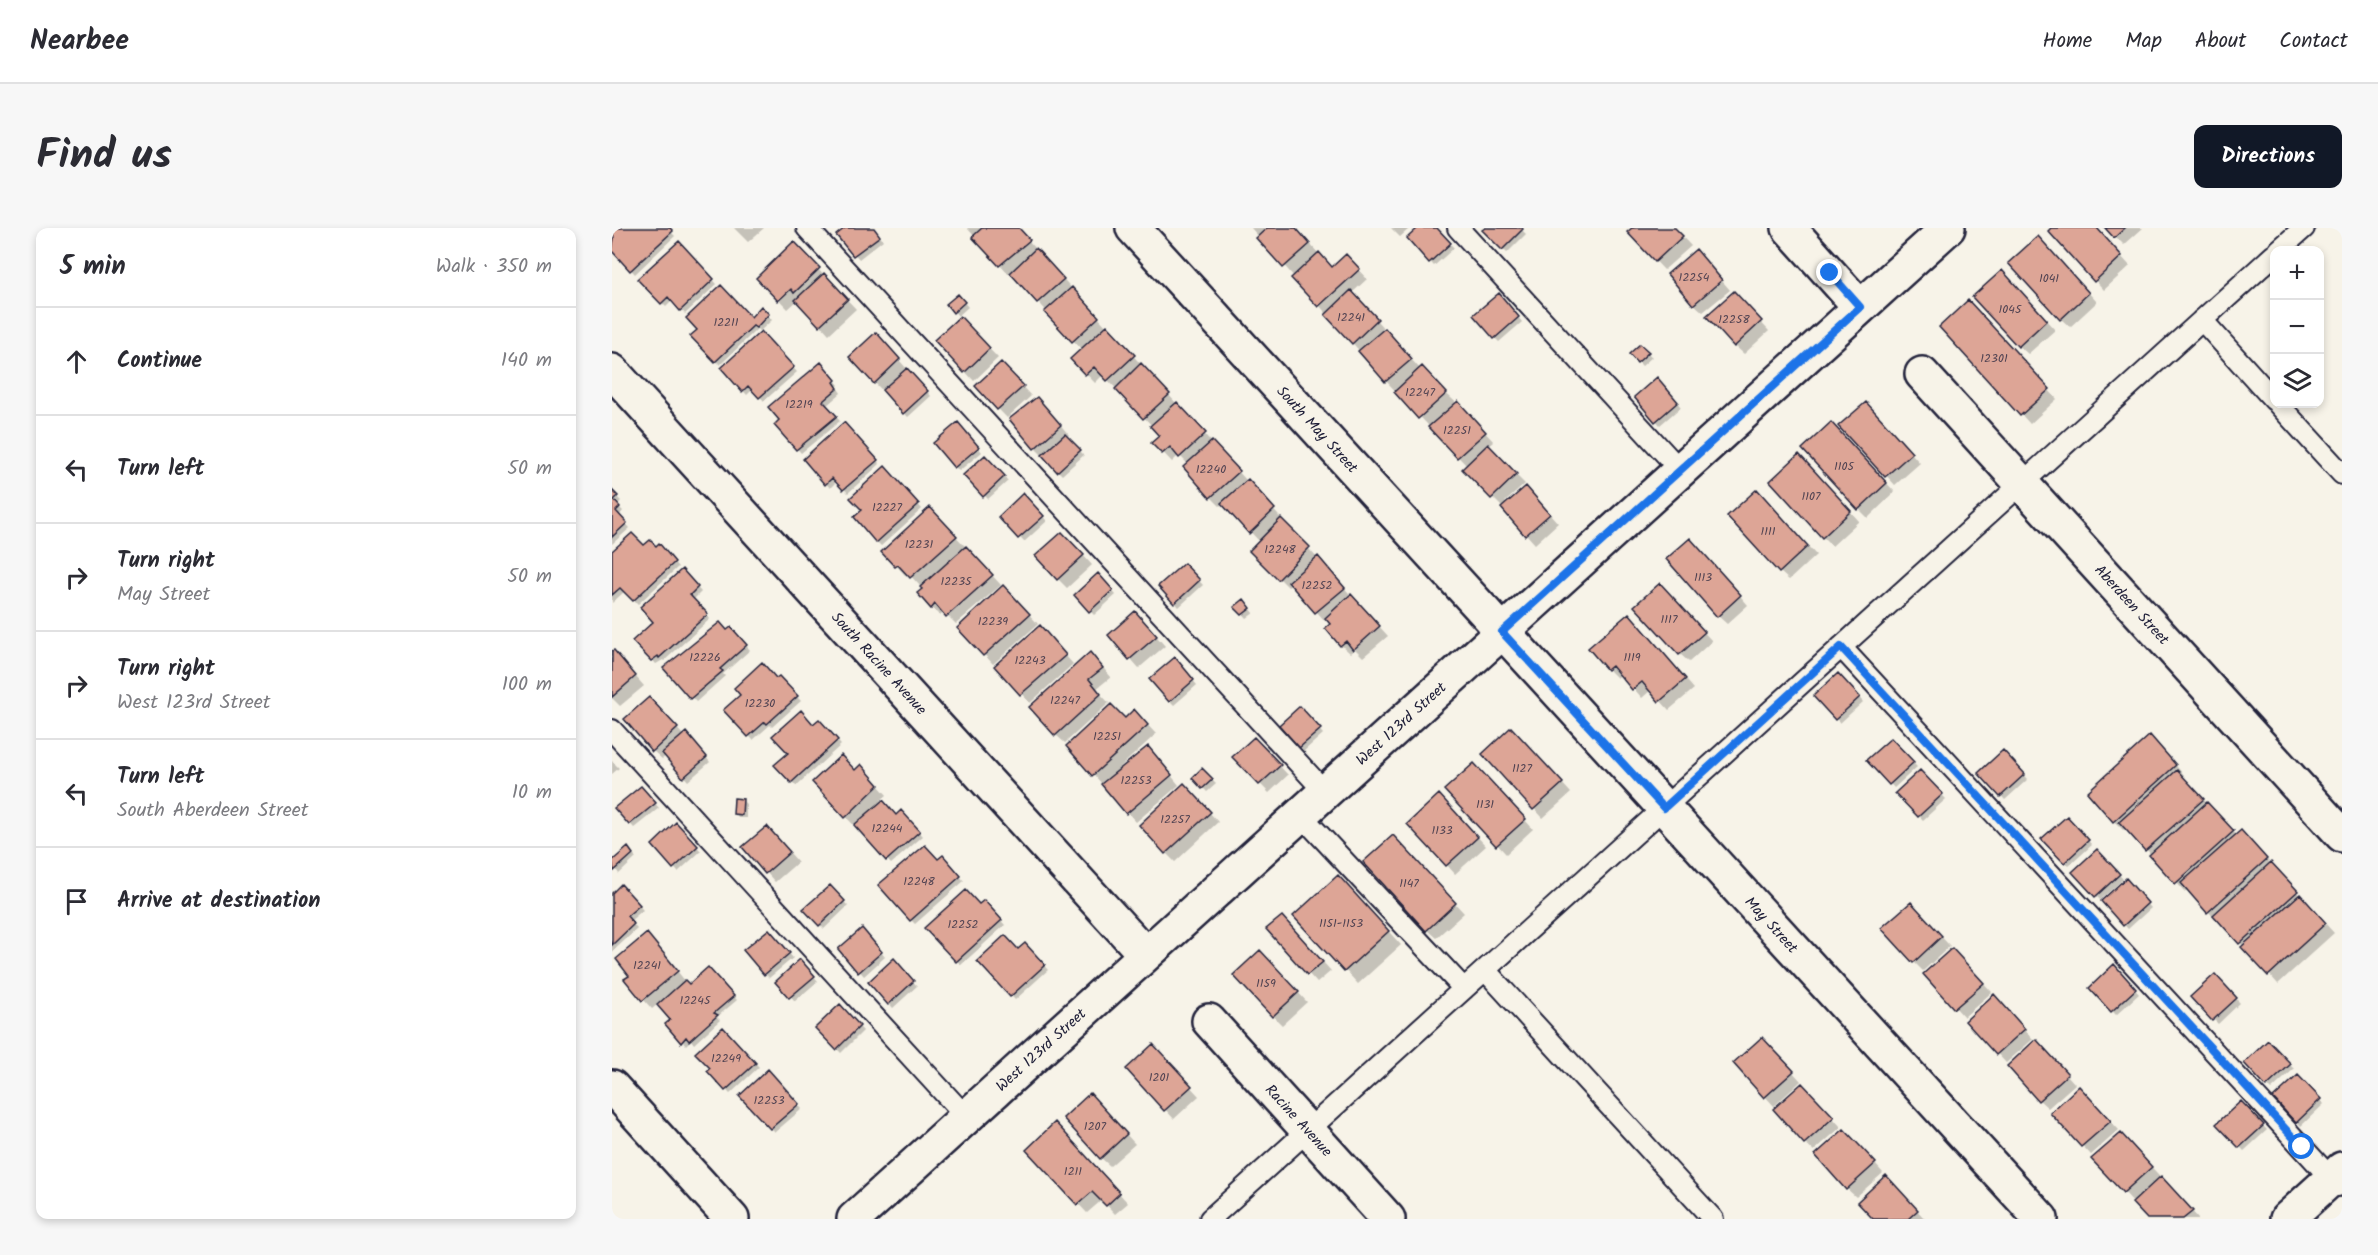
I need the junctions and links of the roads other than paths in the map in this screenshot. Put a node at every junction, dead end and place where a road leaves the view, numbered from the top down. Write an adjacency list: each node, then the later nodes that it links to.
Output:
1 (807, 228): 21 (lane)
2 (1133, 228): 18 (street, South May Street)
3 (1458, 228): 15 (lane)
4 (1789, 228): 9 (street)
5 (1948, 228): 9 (street, West 123rd Street)
6 (2304, 228): 7 (lane)
7 (2284, 246)
8 (2270, 259): 10 (lane)
9 (1860, 307): 15 (street, West 123rd Street)
10 (2202, 320): 13 (lane); 17 (lane)
11 (612, 371): 25 (street, South Racine Avenue)
12 (1922, 374): 17 (street, Aberdeen Street)
13 (2270, 396)
14 (2282, 408): 16 (lane)
15 (1680, 470): 18 (street, West 123rd Street)
16 (2342, 474)
17 (2022, 484): 19 (lane); 24 (street, Aberdeen Street)
18 (1502, 632): 21 (street, West 123rd Street); 22 (street, May Street)
19 (1841, 647): 22 (lane); 32 (lane)
20 (612, 730): 30 (lane)
21 (1325, 792): 23 (street, West 123rd Street)
22 (1664, 808): 26 (lane); 38 (street, May Street)
23 (1300, 814): 25 (street, West 123rd Street); 27 (lane)
24 (2342, 835)
25 (1145, 954): 30 (street, West 123rd Street)
26 (1485, 970): 27 (lane); 37 (lane)
27 (1464, 989): 31 (lane)
28 (1209, 1021): 31 (street, Racine Avenue)
29 (612, 1087): 33 (street)
30 (966, 1117): 34 (street, West 123rd Street)
31 (1308, 1130): 35 (lane); 36 (street, Racine Avenue)
32 (2338, 1179): 39 (street)
33 (732, 1219)
34 (854, 1219)
35 (1210, 1219)
36 (1388, 1219)
37 (1713, 1219)
38 (2041, 1219)
39 (2287, 1219)

